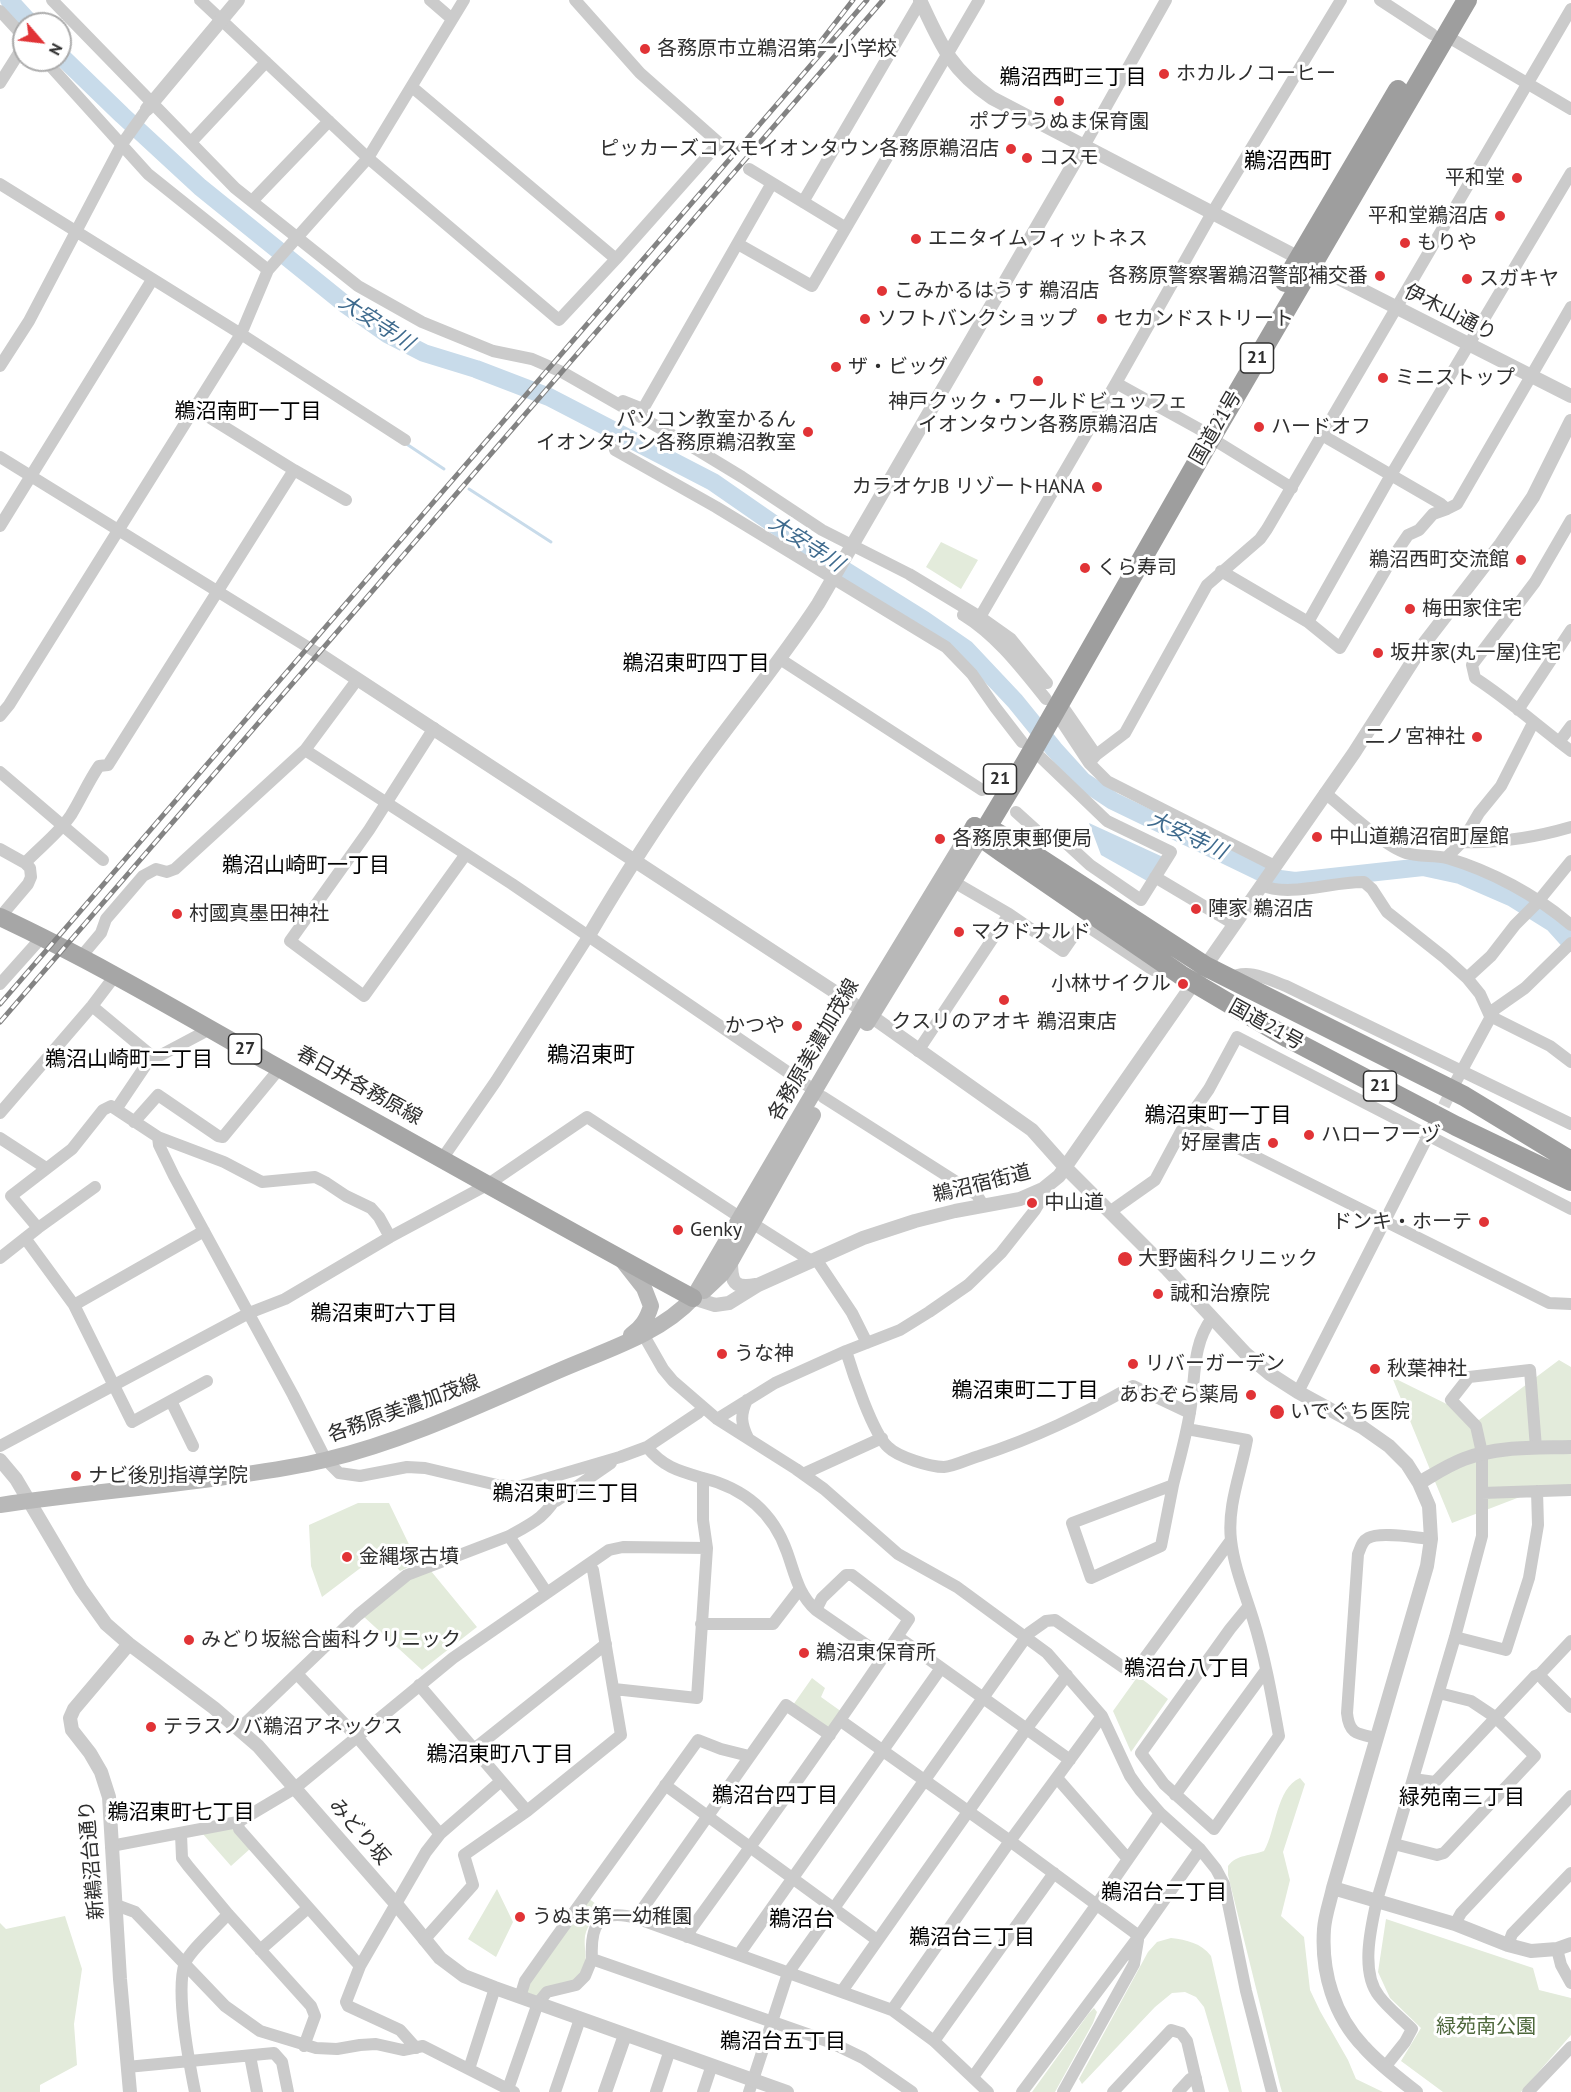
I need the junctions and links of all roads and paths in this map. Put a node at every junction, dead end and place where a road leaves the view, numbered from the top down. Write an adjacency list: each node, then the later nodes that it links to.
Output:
1 (52, 0): 27 (street)
2 (200, 0): 16 (street)
3 (238, 0): 16 (street)
4 (430, 0): 17 (street)
5 (464, 0): 17 (street)
6 (575, 0): 45 (street)
7 (979, 0): 20 (street)
8 (1166, 0): 32 (street)
9 (1341, 0): 40 (street)
10 (1380, 0): 19 (street)
11 (1452, 0): 19 (highway, 国道21号 / 21)
12 (1467, 0): 19 (highway, 国道21号 / 21)
13 (920, 1): 20 (street, 伊木山通り); 39 (street)
14 (1571, 9): 25 (street)
15 (0, 11): 18 (street)
16 (221, 19): 21 (street); 27 (street)
17 (452, 19): 26 (street)
18 (12, 24)
19 (1438, 35): 25 (street); 46 (highway, 国道21号 / 21)
20 (947, 55): 32 (street, 伊木山通り); 41 (street)
21 (266, 62): 29 (street); 30 (street)
22 (12, 64): 24 (street)
23 (57, 72): 31 (street)
24 (0, 83)
25 (1527, 84): 28 (street); 50 (street)
26 (412, 87): 33 (street); 45 (street)
27 (149, 106): 31 (street); 43 (street)
28 (1571, 110)
29 (328, 121): 33 (street); 38 (street)
30 (194, 139)
31 (124, 141): 42 (street); 47 (street)
32 (1084, 146): 40 (street, 伊木山通り); 74 (street)
33 (368, 158): 43 (street); 45 (street)
34 (749, 169): 36 (street)
35 (1571, 173): 52 (street)
36 (772, 183): 39 (street); 44 (street)
37 (0, 184): 42 (street)
38 (256, 197)
39 (803, 202): 41 (street)
40 (1212, 213): 46 (street, 伊木山通り); 55 (street)
41 (846, 228): 44 (street)
42 (76, 231): 48 (street); 53 (street)
43 (296, 238): 47 (street); 56 (street)
44 (738, 244): 56 (street)
45 (616, 259)
46 (1305, 261): 50 (street, 伊木山通り); 60 (highway, 国道21号 / 21)
47 (268, 269): 51 (street)
48 (152, 280): 51 (street); 67 (street)
49 (1571, 307): 54 (street)
50 (1398, 308): 52 (street, 伊木山通り); 61 (street)
51 (241, 334): 58 (street); 62 (street)
52 (1468, 344): 54 (street, 伊木山通り); 66 (street)
53 (0, 366)
54 (1531, 376): 57 (street, 伊木山通り); 70 (street)
55 (1116, 383): 60 (street); 79 (street)
56 (599, 395): 74 (street)
57 (1571, 396)
58 (194, 408): 65 (street); 73 (street)
59 (1571, 421): 98 (street, 鵜沼宿街道)
60 (1206, 434): 68 (street); 85 (highway, 国道21号 / 21)
61 (1322, 435): 66 (street); 68 (street)
62 (405, 440)
63 (615, 450): 77 (street)
64 (0, 457): 67 (street)
65 (294, 470): 69 (street); 78 (street)
66 (1391, 475): 70 (street); 80 (street)
67 (30, 477): 72 (street); 73 (street)
68 (1292, 488): 76 (street)
69 (346, 500)
70 (1447, 509): 80 (street)
71 (1571, 520): 86 (street)
72 (0, 526)
73 (118, 530): 78 (street); 87 (street)
74 (851, 548): 75 (street); 77 (street)
75 (870, 554): 79 (street); 85 (street)
76 (1221, 571): 80 (street); 95 (street)
77 (834, 577): 83 (street); 92 (street)
78 (218, 592): 82 (street); 101 (street)
79 (980, 617): 85 (street)
80 (1308, 622)
81 (1571, 630): 86 (street)
82 (319, 654): 84 (street)
83 (780, 659): 97 (street); 110 (street)
84 (357, 680): 90 (street); 93 (street)
85 (1051, 704): 92 (highway, 国道21号 / 21); 95 (street)
86 (1518, 710): 88 (street)
87 (0, 716)
88 (1533, 723): 91 (street); 104 (street)
89 (1571, 726): 91 (street)
90 (434, 728): 99 (street); 110 (street)
91 (1559, 742): 94 (street)
92 (1029, 746): 103 (highway, 国道21号 / 21); 106 (highway); 114 (street)
93 (305, 750): 99 (street); 125 (street)
94 (1571, 751)
95 (1092, 759): 113 (street)
96 (0, 772): 101 (street)
97 (982, 789)
98 (1325, 793): 108 (street); 113 (street, 鵜沼宿街道)
99 (386, 803): 107 (street); 107 (street)
100 (1016, 812): 114 (street)
101 (63, 825): 109 (street); 112 (street)
102 (1571, 827): 104 (street)
103 (981, 830): 106 (highway, 国道21号 / 21); 115 (main road, 各務原美濃加茂線); 127 (highway, 国道21号 / 21); 134 (main road, 各務原美濃加茂線)
104 (1462, 842): 108 (street)
105 (0, 849): 112 (street)
106 (1025, 849): 126 (highway, 国道21号 / 21)
107 (466, 854): 123 (street)
108 (1446, 858): 117 (street)
109 (103, 860)
110 (636, 860): 123 (street); 134 (street)
111 (1571, 861): 117 (street)
112 (25, 863): 119 (street)
113 (1274, 868): 116 (street, 鵜沼宿街道)
114 (1155, 877): 120 (street)
115 (954, 882): 118 (street); 134 (main road, 各務原美濃加茂線)
116 (1263, 884): 120 (street, 鵜沼宿街道); 130 (street)
117 (1538, 902): 121 (street); 130 (street)
118 (1009, 914): 127 (street); 138 (street)
119 (0, 917): 122 (main road, 春日井各務原線 / 27)
120 (1234, 924): 126 (street, 鵜沼宿街道)
121 (1571, 925)
122 (42, 937): 125 (main road, 春日井各務原線 / 27); 132 (street)
123 (588, 937): 145 (street); 154 (street)
124 (1567, 947): 135 (street)
125 (80, 958): 128 (main road, 春日井各務原線 / 27)
126 (1205, 966): 129 (highway, 国道21号 / 21); 131 (street, 鵜沼宿街道)
127 (1172, 969): 131 (highway, 国道21号 / 21)
128 (114, 977): 133 (street); 136 (main road, 春日井各務原線 / 27)
129 (1229, 978): 143 (street); 155 (highway, 国道21号 / 21)
130 (1467, 978): 135 (street)
131 (1193, 982): 137 (highway, 国道21号 / 21); 156 (street, 鵜沼宿街道)
132 (0, 984)
133 (92, 1006): 139 (street); 147 (street)
134 (866, 1012): 138 (street); 145 (main road, 各務原美濃加茂線)
135 (1490, 1016): 141 (street); 143 (street)
136 (210, 1029): 139 (street); 142 (main road, 春日井各務原線 / 27)
137 (1288, 1038): 140 (street); 158 (highway, 国道21号 / 21)
138 (918, 1051): 156 (street)
139 (152, 1056): 146 (street)
140 (1278, 1058): 149 (street); 151 (street)
141 (1571, 1062)
142 (280, 1068): 148 (street); 154 (main road, 春日井各務原線 / 27)
143 (1461, 1070): 144 (street); 150 (street)
144 (1454, 1085)
145 (819, 1093): 162 (street); 165 (main road, 各務原美濃加茂線)
146 (117, 1108): 148 (street); 157 (street)
147 (0, 1113)
148 (134, 1122): 152 (street)
149 (1186, 1122): 164 (street); 166 (street)
150 (1571, 1124)
151 (1431, 1131): 163 (street); 166 (street)
152 (158, 1137): 168 (street); 169 (street)
153 (0, 1138): 157 (street)
154 (442, 1159): 159 (main road, 春日井各務原線 / 27)
155 (1571, 1161)
156 (1065, 1167): 161 (street, 鵜沼宿街道); 164 (street)
157 (46, 1168): 167 (street)
158 (1571, 1181)
159 (487, 1185): 165 (street); 169 (street); 172 (main road, 春日井各務原線 / 27)
160 (94, 1187): 167 (street)
161 (1043, 1189): 162 (street, 鵜沼宿街道); 182 (street)
162 (983, 1205): 173 (street, 鵜沼宿街道)
163 (1571, 1209)
164 (1111, 1211): 180 (street)
165 (747, 1220): 173 (street); 174 (main road, 各務原美濃加茂線); 176 (main road, 各務原美濃加茂線)
166 (1386, 1221): 177 (street); 187 (street)
167 (38, 1228): 170 (street)
168 (204, 1231): 178 (street); 179 (street)
169 (390, 1237): 179 (street)
170 (25, 1238): 171 (street); 178 (street)
171 (0, 1258)
172 (622, 1260): 176 (main road, 春日井各務原線 / 27); 183 (main road)
173 (813, 1260): 175 (street, 鵜沼宿街道); 182 (street)
174 (731, 1261): 175 (street); 176 (main road, 各務原美濃加茂線)
175 (759, 1285): 176 (street, 鵜沼宿街道)
176 (693, 1298): 181 (main road, 各務原美濃加茂線)
177 (1571, 1304)
178 (74, 1305): 186 (street)
179 (249, 1313): 186 (street); 203 (street)
180 (1212, 1318): 187 (street); 191 (street)
181 (643, 1334): 183 (main road, 各務原美濃加茂線); 190 (street)
182 (867, 1343): 184 (street)
183 (616, 1346): 203 (main road, 各務原美濃加茂線)
184 (846, 1351): 188 (street); 194 (street)
185 (207, 1381): 189 (street)
186 (113, 1385): 189 (street); 196 (street)
187 (1298, 1392): 208 (street)
188 (747, 1400): 192 (street); 195 (street)
189 (171, 1401): 197 (street)
190 (703, 1408): 192 (street); 198 (street)
191 (1190, 1413): 193 (street); 194 (street)
192 (717, 1419): 195 (street)
193 (1187, 1429): 209 (street); 218 (street)
194 (882, 1438): 205 (street)
195 (748, 1440): 205 (street)
196 (0, 1446)
197 (193, 1446)
198 (647, 1447): 204 (street); 207 (street)
199 (1571, 1447): 200 (street)
200 (1536, 1448): 201 (street); 201 (street)
201 (1482, 1453): 208 (street); 212 (street)
202 (0, 1460): 213 (street, みどり坂)
203 (326, 1460): 206 (street); 213 (main road, 各務原美濃加茂線)
204 (584, 1474): 206 (street); 214 (street)
205 (803, 1474): 227 (street)
206 (549, 1478): 214 (street)
207 (703, 1478): 219 (street); 221 (street)
208 (1419, 1483): 217 (street)
209 (1173, 1485): 209 (street)
210 (1571, 1490): 211 (street)
211 (1537, 1491): 212 (street); 228 (street)
212 (1482, 1493): 228 (street)
213 (29, 1501): 215 (main road, 各務原美濃加茂線); 230 (street, みどり坂)
214 (555, 1501): 216 (street)
215 (0, 1505)
216 (509, 1536): 222 (street); 236 (street)
217 (1431, 1539): 250 (street); 250 (street)
218 (1231, 1540): 223 (street); 227 (street)
219 (706, 1548): 220 (street); 225 (street)
220 (588, 1565): 222 (street); 231 (street)
221 (799, 1590): 224 (street); 225 (street)
222 (547, 1593): 238 (street)
223 (1248, 1607): 234 (street); 261 (street)
224 (816, 1610): 226 (street); 232 (street)
225 (701, 1624): 239 (street)
226 (898, 1636): 232 (street); 233 (street)
227 (1025, 1637): 237 (street); 241 (street)
228 (1455, 1637): 240 (street)
229 (1571, 1641): 235 (street)
230 (129, 1644): 247 (street, みどり坂); 272 (street, 新鵜沼台通り)
231 (606, 1644): 239 (street); 251 (street)
232 (884, 1657): 245 (street)
233 (941, 1668): 241 (street); 252 (street)
234 (1266, 1670): 261 (street); 261 (street)
235 (1540, 1674): 242 (street); 244 (street)
236 (298, 1675): 247 (street); 249 (street)
237 (1067, 1675): 243 (street); 246 (street)
238 (419, 1686): 249 (street); 251 (street)
239 (614, 1689): 263 (street)
240 (1438, 1693): 244 (street); 256 (street)
241 (984, 1698): 246 (street); 257 (street)
242 (1571, 1707)
243 (1102, 1716): 254 (street); 265 (street)
244 (1495, 1717): 256 (street); 271 (street)
245 (841, 1721): 248 (street); 252 (street)
246 (1027, 1728): 254 (street); 264 (street)
247 (240, 1729): 260 (street, みどり坂)
248 (830, 1735): 253 (street); 273 (street)
249 (357, 1737): 260 (street); 269 (street)
250 (1376, 1738): 279 (street)
251 (474, 1749): 258 (street)
252 (883, 1751): 257 (street); 278 (street)
253 (749, 1756): 259 (street); 266 (street)
254 (1070, 1760): 255 (street)
255 (1057, 1778): 270 (street); 275 (street)
256 (1413, 1779): 271 (street)
257 (924, 1780): 264 (street); 285 (street)
258 (501, 1781): 263 (street); 269 (street)
259 (665, 1785): 266 (street); 304 (street)
260 (295, 1788): 267 (street); 281 (street, みどり坂)
261 (1175, 1795)
262 (1571, 1796): 288 (street)
263 (527, 1811): 291 (street)
264 (968, 1812): 270 (street); 292 (street)
265 (1160, 1813): 274 (street); 275 (street)
266 (708, 1815): 273 (street); 287 (street)
267 (238, 1822): 268 (street); 284 (street)
268 (181, 1833): 272 (street); 286 (street)
269 (440, 1834): 281 (street)
270 (1010, 1840): 276 (street); 306 (street)
271 (1394, 1844): 280 (street)
272 (111, 1846): 283 (street, 新鵜沼台通り)
273 (750, 1847): 278 (street); 290 (street)
274 (1200, 1850): 289 (street); 341 (street)
275 (1128, 1859): 282 (street)
276 (1054, 1873): 282 (street); 310 (street)
277 (1571, 1873): 293 (street)
278 (793, 1878): 285 (street); 296 (street)
279 (1333, 1888): 280 (street); 319 (street)
280 (1377, 1900): 288 (street); 319 (street)
281 (396, 1904): 291 (street, みどり坂); 299 (street)
282 (1097, 1904): 289 (street); 321 (street)
283 (116, 1905): 298 (street); 318 (street, 新鵜沼台通り)
284 (308, 1908): 295 (street); 299 (street)
285 (835, 1909): 292 (street); 300 (street)
286 (228, 1914): 295 (street); 298 (street)
287 (636, 1918): 290 (street); 297 (street)
288 (1455, 1924): 293 (street)
289 (1139, 1936): 336 (street); 337 (street)
290 (687, 1937): 296 (street)
291 (424, 1940): 302 (street, みどり坂)
292 (877, 1940): 303 (street)
293 (1508, 1945): 294 (street)
294 (1564, 1946): 301 (street)
295 (260, 1950): 311 (street)
296 (740, 1955): 300 (street)
297 (592, 1959): 305 (street); 308 (street)
298 (184, 1964): 311 (street); 316 (street)
299 (360, 1966): 313 (street)
300 (788, 1973): 303 (street); 308 (street)
301 (1571, 1983)
302 (495, 1988): 304 (street, みどり坂); 320 (street)
303 (842, 1991): 306 (street)
304 (520, 1997): 305 (street, みどり坂)
305 (538, 2003): 307 (street, みどり坂); 324 (street)
306 (892, 2010): 310 (street)
307 (580, 2019): 309 (street, みどり坂); 329 (street)
308 (771, 2022): 323 (street); 334 (street)
309 (625, 2035): 314 (street, みどり坂); 330 (street)
310 (934, 2041): 321 (street)
311 (304, 2046): 313 (street)
312 (1571, 2047): 343 (street)
313 (416, 2048): 320 (street)
314 (670, 2050): 317 (street, みどり坂); 331 (street)
315 (250, 2055): 316 (street); 327 (street); 328 (street)
316 (189, 2062): 318 (street); 326 (street)
317 (712, 2065): 323 (street, みどり坂); 332 (street)
318 (127, 2067): 325 (street, 新鵜沼台通り)
319 (1385, 2067): 342 (street)
320 (467, 2068): 324 (street)
321 (973, 2077): 335 (street)
322 (1196, 2078): 338 (street); 339 (street); 340 (street)
323 (751, 2086): 333 (street, みどり坂)
324 (511, 2090)
325 (130, 2092)
326 (195, 2092)
327 (257, 2092)
328 (288, 2092)
329 (555, 2092)
330 (604, 2092)
331 (656, 2092)
332 (703, 2092)
333 (787, 2092)
334 (912, 2092)
335 (988, 2092)
336 (1022, 2092)
337 (1063, 2092)
338 (1113, 2092)
339 (1178, 2092)
340 (1199, 2092)
341 (1272, 2092)
342 (1416, 2092)
343 (1528, 2092)

